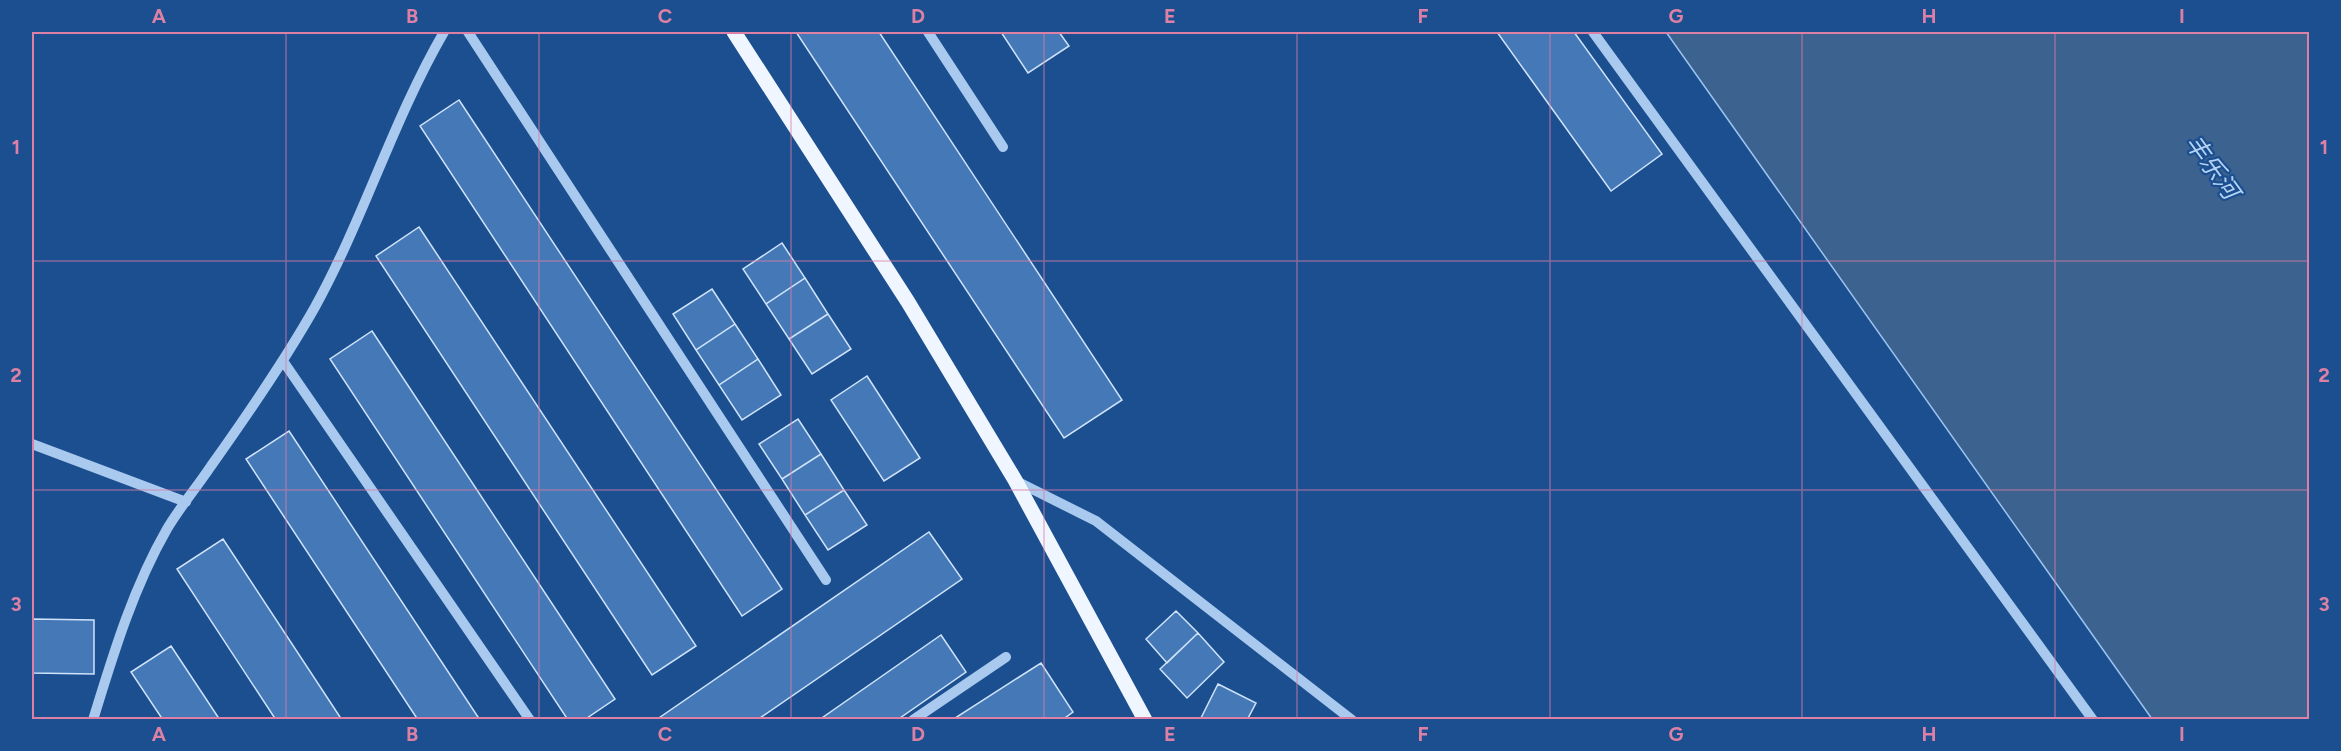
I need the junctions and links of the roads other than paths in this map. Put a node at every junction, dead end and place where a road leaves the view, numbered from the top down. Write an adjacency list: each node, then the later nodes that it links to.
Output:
1 (444, 32): 7 (street)
2 (468, 32): 11 (street)
3 (734, 32): 9 (main road)
4 (928, 32): 6 (street)
5 (1593, 32): 18 (street)
6 (1003, 147)
7 (283, 361): 10 (street); 14 (street)
8 (32, 444): 10 (street)
9 (1015, 480): 16 (main road); 17 (street)
10 (186, 502): 13 (street)
11 (826, 580)
12 (1006, 657): 15 (street)
13 (93, 720)
14 (530, 720)
15 (913, 720)
16 (1145, 720)
17 (1352, 720)
18 (2093, 720)

